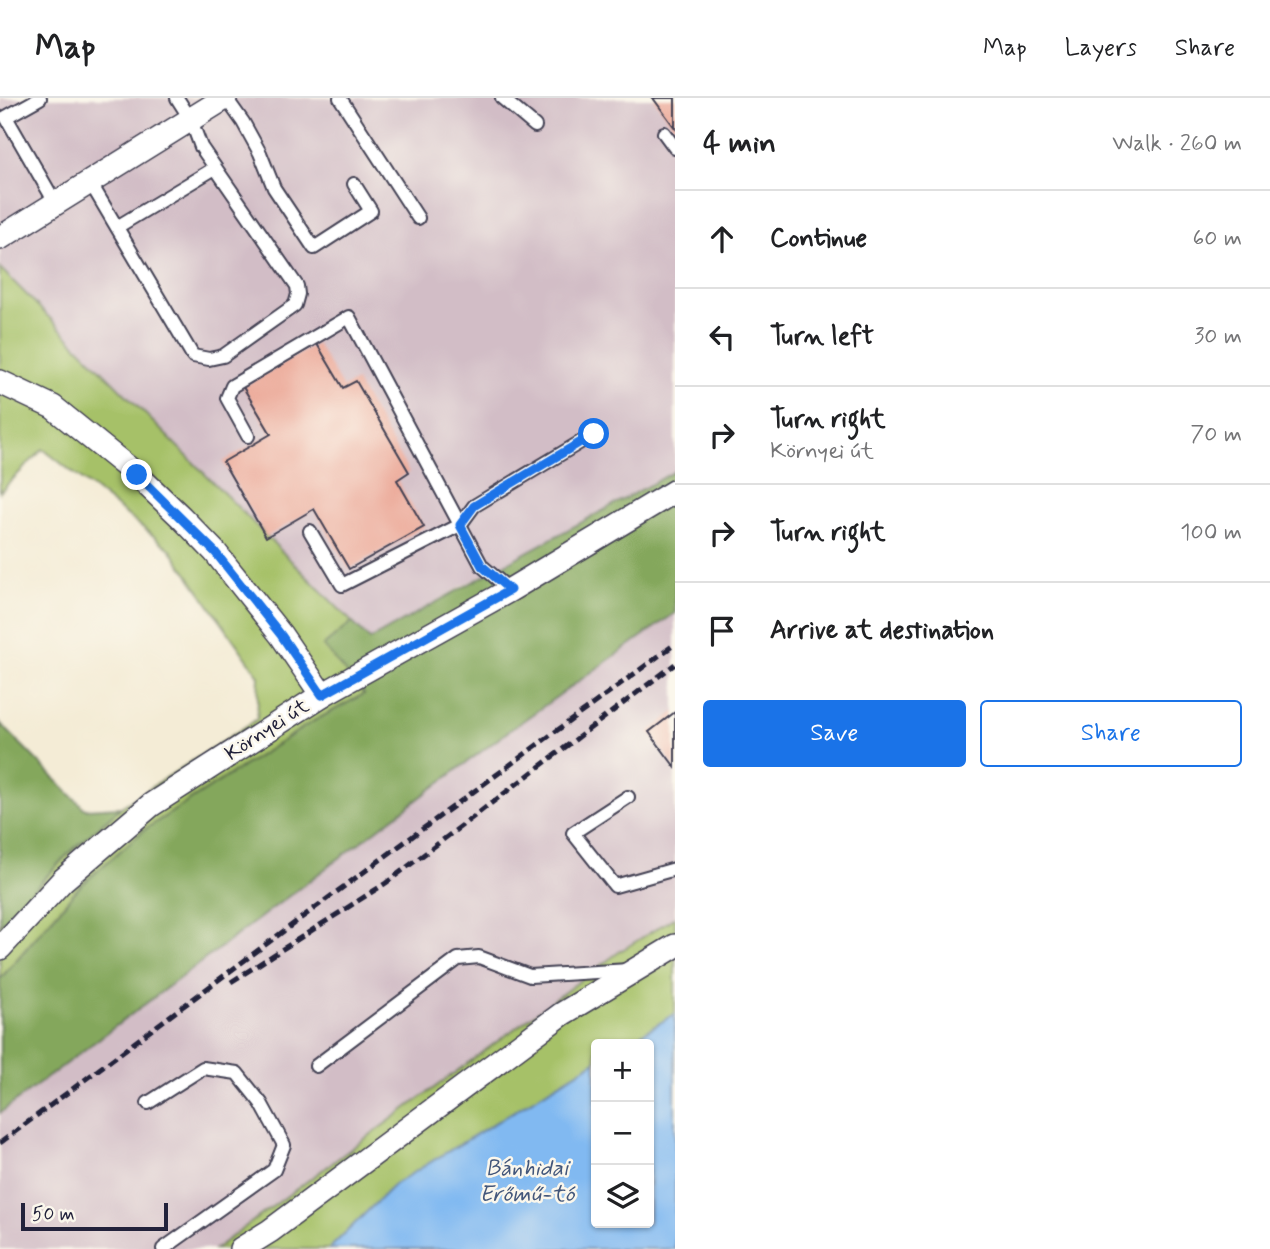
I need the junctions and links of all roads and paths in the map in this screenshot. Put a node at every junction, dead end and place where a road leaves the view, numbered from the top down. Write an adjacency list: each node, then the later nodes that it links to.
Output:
1 (40, 98): 13 (lane)
2 (177, 98): 6 (lane)
3 (226, 98): 6 (street); 12 (lane)
4 (340, 98): 14 (lane)
5 (502, 98): 7 (lane)
6 (191, 120): 10 (lane); 11 (street)
7 (535, 126)
8 (664, 133): 9 (lane)
9 (675, 148)
10 (215, 168): 15 (lane); 15 (lane)
11 (90, 183): 13 (street); 15 (lane)
12 (354, 184)
13 (56, 204): 16 (street)
14 (418, 218)
15 (117, 227)
16 (0, 238)
17 (0, 382): 24 (street)
18 (594, 434): 21 (lane)
19 (248, 436): 21 (lane)
20 (675, 491): 23 (street, Környei út)
21 (460, 525): 22 (lane); 23 (lane)
22 (310, 531)
23 (510, 590): 24 (street, Környei út)
24 (322, 695): 28 (street, Környei út)
25 (628, 797): 26 (lane)
26 (675, 869)
27 (675, 946): 29 (street)
28 (0, 948)
29 (636, 969): 30 (lane); 33 (street)
30 (316, 1066)
31 (148, 1103): 32 (lane)
32 (163, 1249)
33 (241, 1249)

